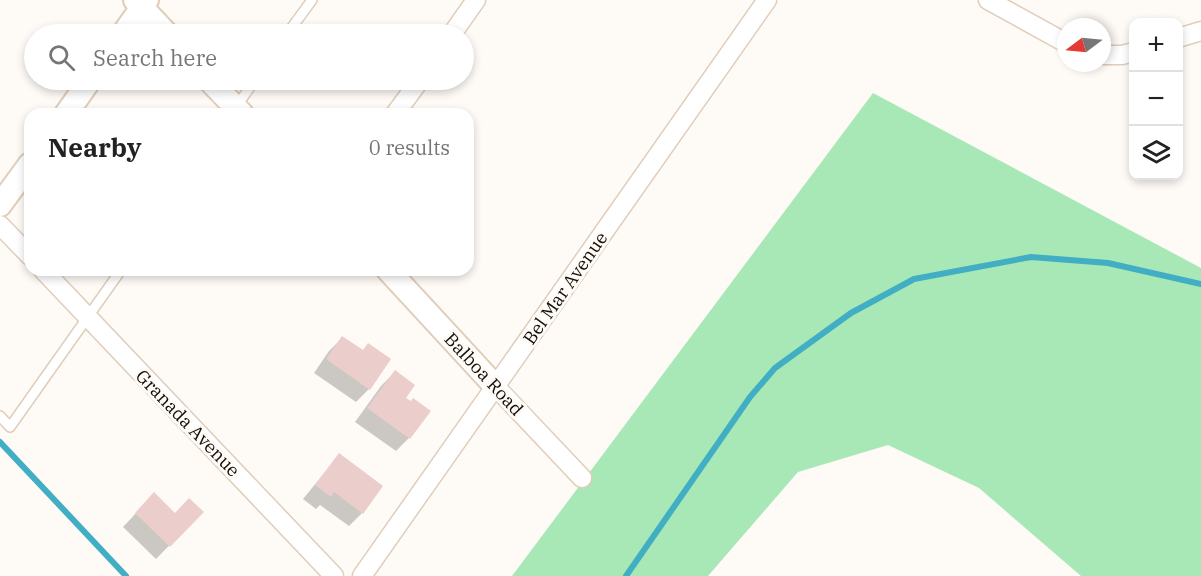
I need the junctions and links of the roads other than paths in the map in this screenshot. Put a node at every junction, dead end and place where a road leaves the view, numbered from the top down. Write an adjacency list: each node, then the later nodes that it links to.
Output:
1 (312, 0): 8 (lane)
2 (476, 0): 9 (street)
3 (767, 0): 31 (street, Bel Mar Avenue)
4 (988, 0): 12 (street)
5 (141, 3): 6 (street); 7 (street)
6 (129, 24)
7 (159, 24)
8 (294, 24)
9 (459, 24)
10 (1201, 31): 11 (street)
11 (1183, 37)
12 (1057, 39)
13 (1129, 53): 14 (street)
14 (1111, 55)
15 (83, 90): 19 (street)
16 (217, 90): 20 (street)
17 (249, 90): 21 (lane)
18 (413, 90): 22 (street)
19 (70, 108)
20 (233, 108)
21 (238, 108)
22 (399, 108)
23 (24, 172): 24 (street)
24 (0, 205)
25 (0, 225): 26 (street)
26 (24, 250)
27 (49, 276): 30 (street, Granada Avenue)
28 (117, 276): 30 (lane)
29 (394, 276): 31 (street, Balboa Road)
30 (87, 317): 32 (lane); 34 (street, Granada Avenue)
31 (496, 387): 33 (street, Balboa Road); 35 (street, Bel Mar Avenue)
32 (0, 416)
33 (582, 478)
34 (334, 576)
35 (362, 576)

